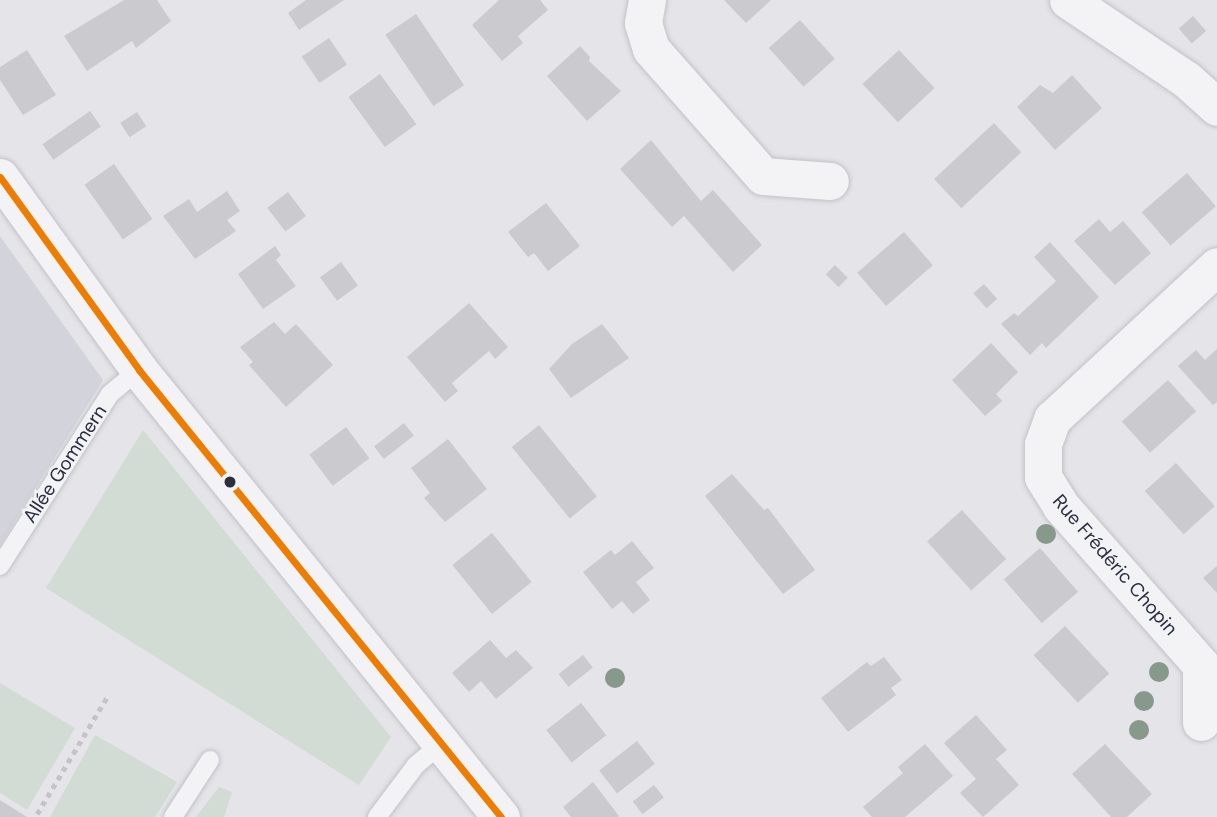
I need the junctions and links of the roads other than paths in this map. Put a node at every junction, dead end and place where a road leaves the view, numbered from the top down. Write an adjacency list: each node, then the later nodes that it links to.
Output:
1 (646, 0): 5 (street)
2 (1069, 0): 3 (street)
3 (1217, 107)
4 (0, 177): 7 (street)
5 (830, 181)
6 (1217, 266): 9 (street, Rue Frédéric Chopin)
7 (139, 370): 8 (lane, Allée Gommern); 10 (street)
8 (0, 566)
9 (1201, 722)
10 (442, 743): 13 (lane); 14 (street)
11 (210, 760): 12 (lane)
12 (173, 817)
13 (377, 817)
14 (501, 817)

